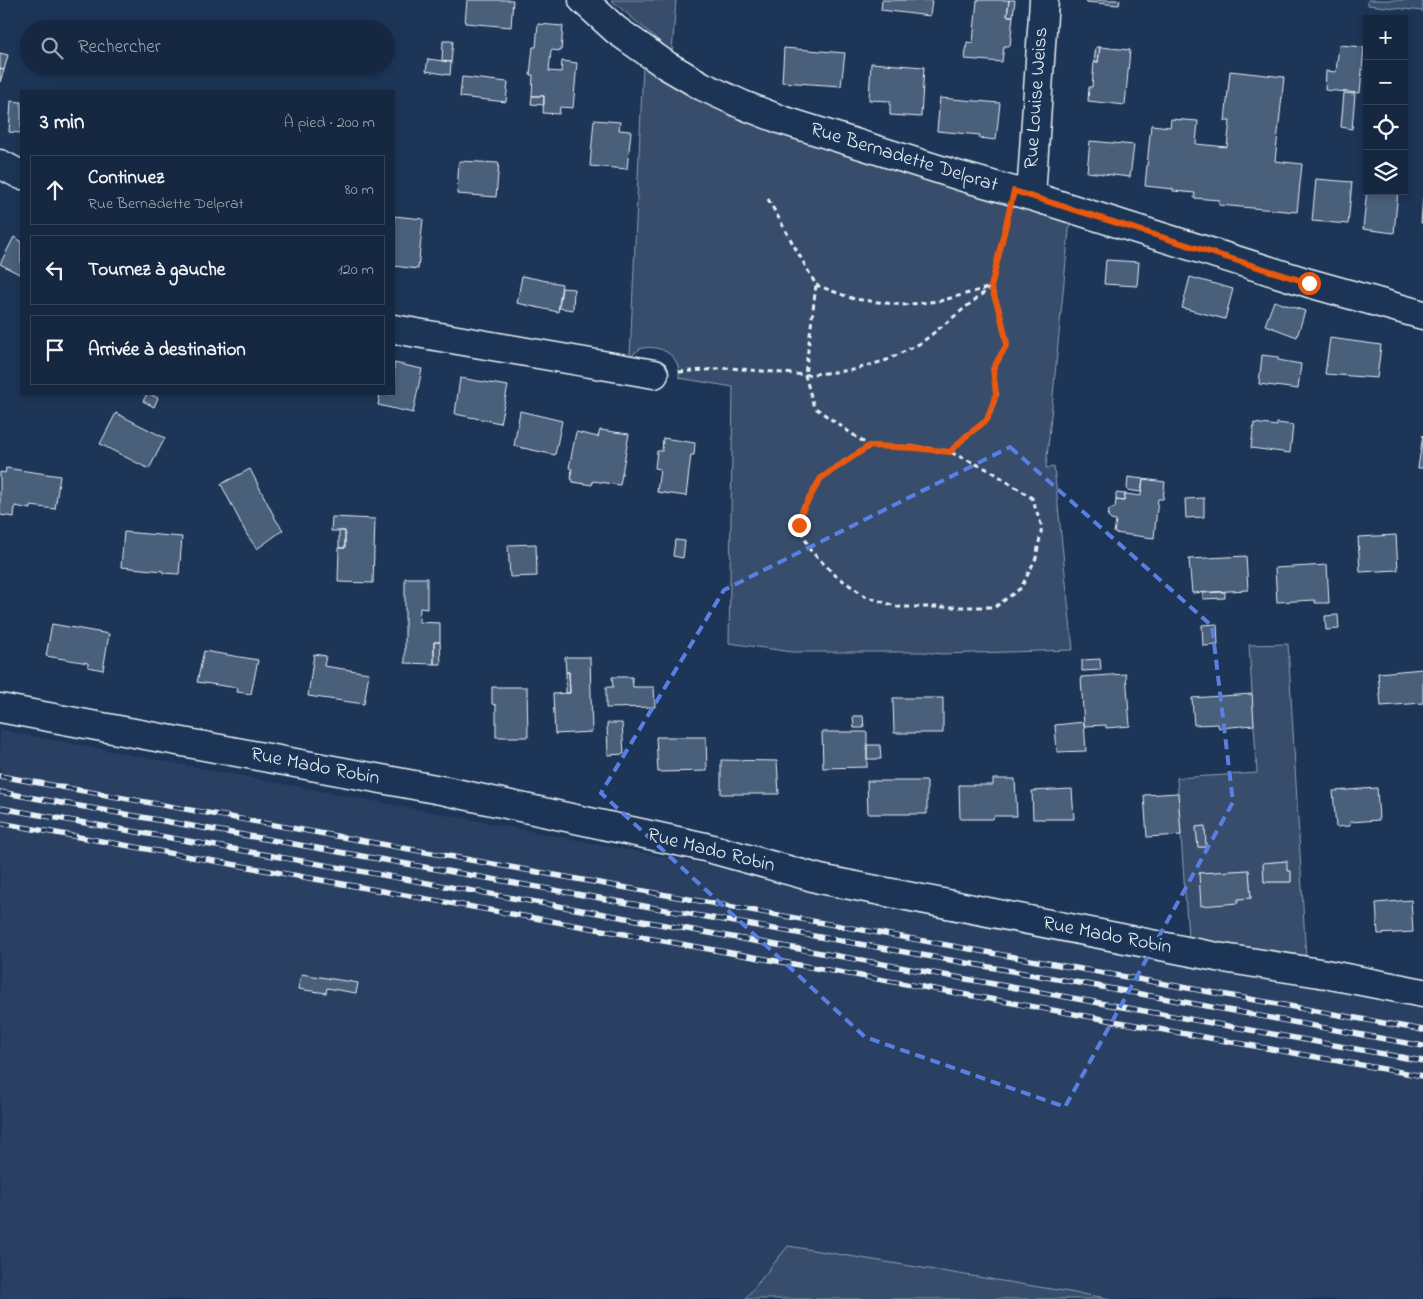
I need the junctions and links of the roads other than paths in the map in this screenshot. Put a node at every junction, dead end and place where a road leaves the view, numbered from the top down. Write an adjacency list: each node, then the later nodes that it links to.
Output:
1 (583, 0): 5 (street, Rue Bernadette Delprat)
2 (1044, 0): 5 (street, Rue Louise Weiss)
3 (0, 164): 4 (street)
4 (20, 174)
5 (1022, 194): 6 (street, Rue Bernadette Delprat)
6 (1423, 315)
7 (395, 329): 8 (street)
8 (654, 374)
9 (0, 708): 10 (street, Rue Mado Robin)
10 (1423, 993)

